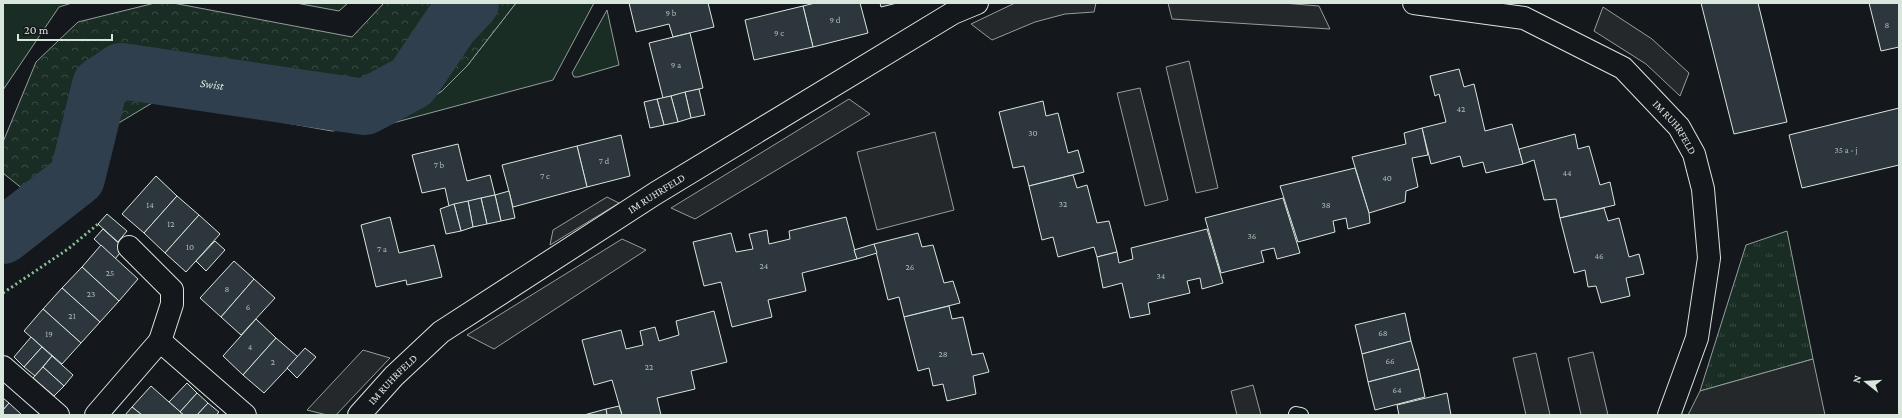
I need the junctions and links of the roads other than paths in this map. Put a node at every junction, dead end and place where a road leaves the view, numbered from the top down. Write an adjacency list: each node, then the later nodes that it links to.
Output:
1 (978, 3): 10 (street, IM RUHRFELD)
2 (1414, 3): 3 (street, IM RUHRFELD)
3 (1527, 11): 11 (street, IM RUHRFELD)
4 (128, 247): 5 (street)
5 (160, 341): 8 (street); 9 (street)
6 (3, 367): 7 (street)
7 (58, 415)
8 (96, 415)
9 (245, 415)
10 (359, 415)
11 (1669, 415)

